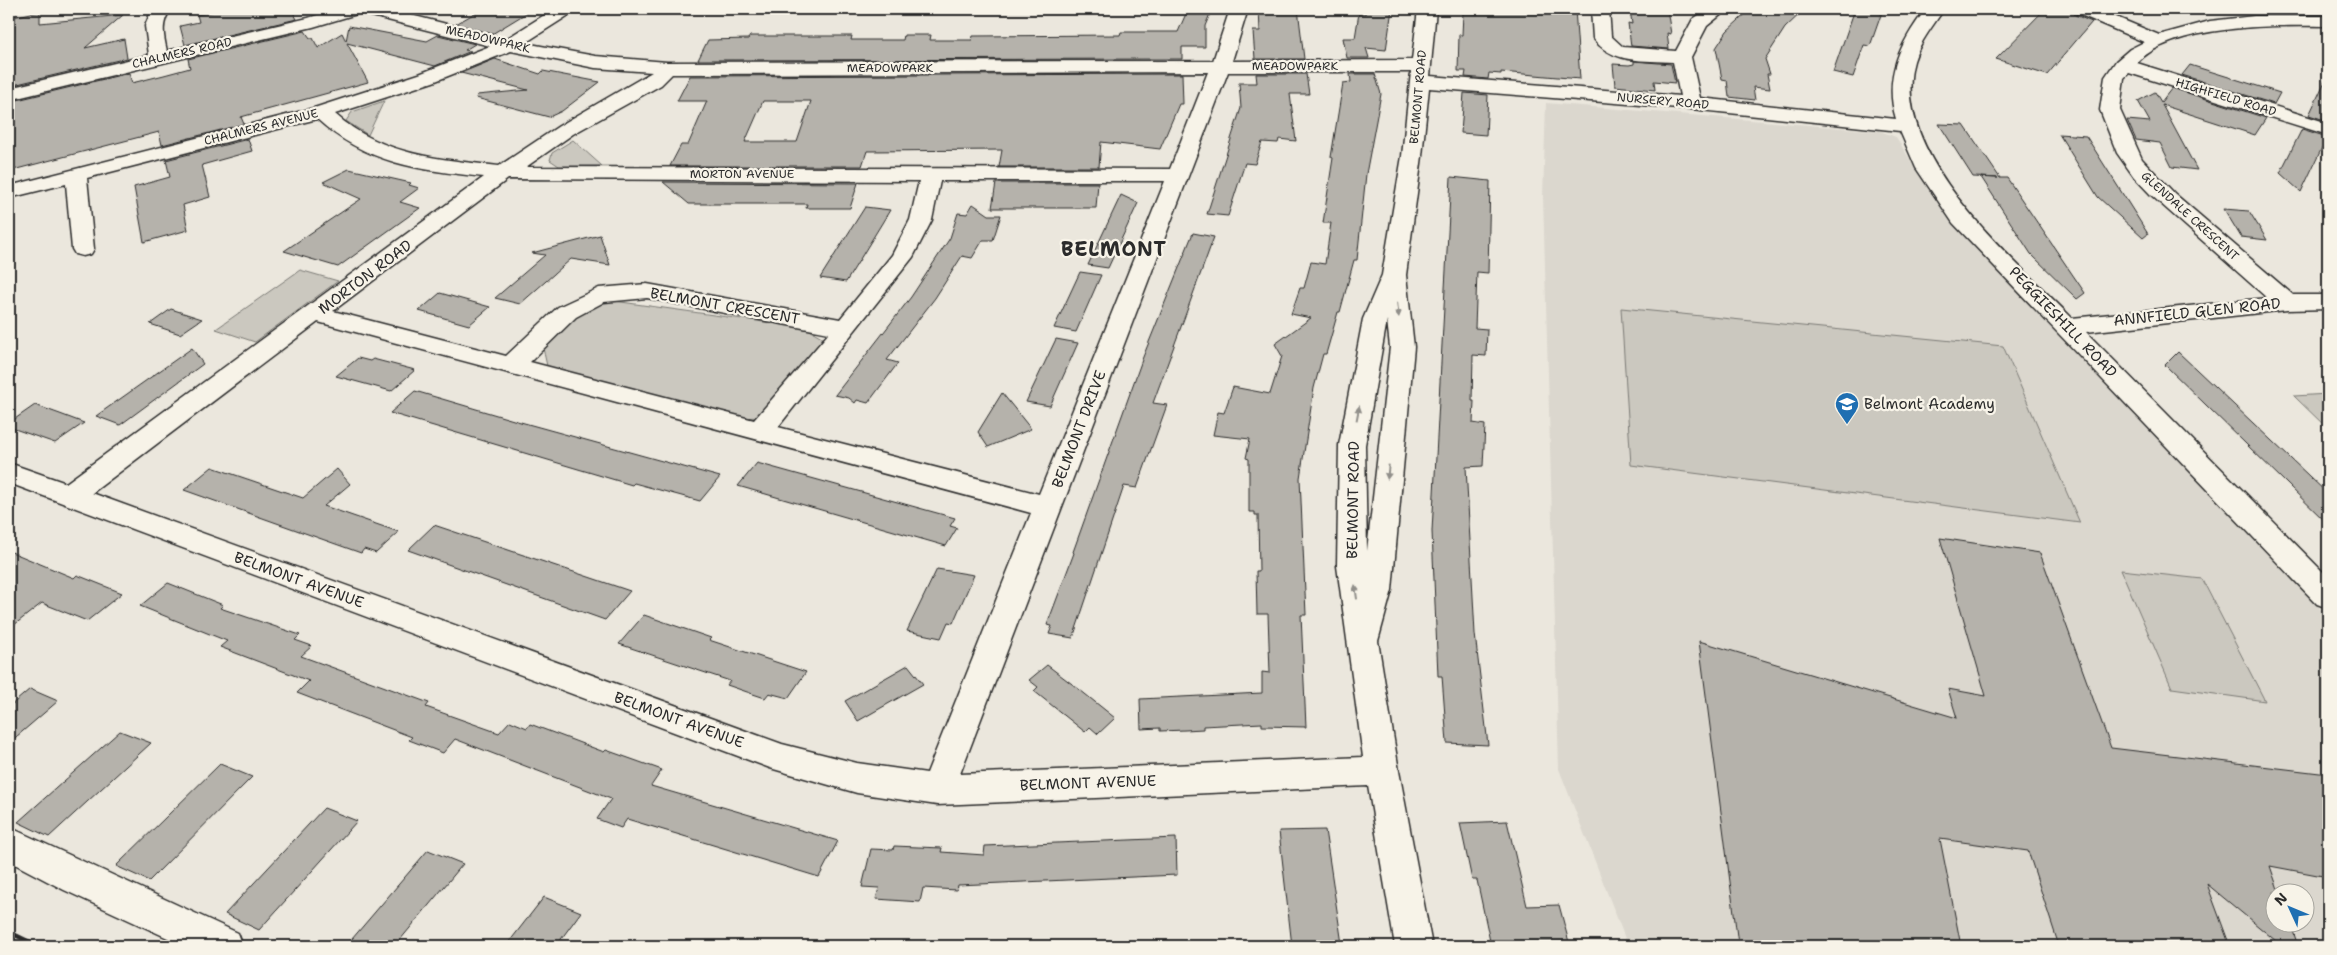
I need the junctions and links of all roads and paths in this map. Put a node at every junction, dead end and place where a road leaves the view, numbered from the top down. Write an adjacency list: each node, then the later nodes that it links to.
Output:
1 (162, 9): 15 (street)
2 (354, 9): 15 (street, CHALMERS ROAD)
3 (367, 9): 13 (street, MEADOWPARK)
4 (566, 9): 13 (street, CHALMERS AVENUE)
5 (1239, 9): 17 (street, BELMONT DRIVE)
6 (1427, 9): 19 (street, BELMONT ROAD)
7 (1600, 9): 14 (street)
8 (1719, 9): 14 (street)
9 (1935, 9): 23 (street, PEGGIESHILL ROAD)
10 (2082, 9): 12 (street)
11 (2328, 21): 12 (street, GLENDALE CRESCENT)
12 (2158, 41): 16 (street, GLENDALE CRESCENT)
13 (509, 44): 18 (street, MEADOWPARK); 22 (street, CHALMERS AVENUE)
14 (1682, 57): 21 (street)
15 (159, 58): 20 (street, CHALMERS ROAD)
16 (2123, 65): 24 (street, HIGHFIELD ROAD); 33 (street, GLENDALE CRESCENT)
17 (1220, 67): 18 (street, MEADOWPARK); 19 (street, MEADOWPARK); 28 (street, BELMONT DRIVE)
18 (667, 68): 25 (street, MORTON ROAD)
19 (1420, 74): 21 (street, NURSERY ROAD); 31 (street, BELMONT ROAD)
20 (9, 94)
21 (1691, 103): 23 (street, NURSERY ROAD)
22 (321, 112): 25 (street, MORTON AVENUE); 26 (street, CHALMERS AVENUE)
23 (1907, 126): 35 (street, PEGGIESHILL ROAD)
24 (2328, 129)
25 (503, 173): 27 (street, MORTON AVENUE); 34 (street, MORTON ROAD)
26 (76, 174): 29 (street, CHALMERS AVENUE); 30 (street)
27 (931, 174): 28 (street, MORTON AVENUE); 36 (street)
28 (1178, 174): 41 (street, BELMONT DRIVE)
29 (9, 192)
30 (83, 249)
31 (1394, 275): 43 (street, BELMONT ROAD, one-way to 43); 43 (street, BELMONT ROAD, one-way to 31)
32 (2328, 302): 33 (street, ANNFIELD GLEN ROAD)
33 (2287, 303): 35 (street, ANNFIELD GLEN ROAD)
34 (315, 314): 37 (street); 40 (street, MORTON ROAD)
35 (2066, 326): 42 (street, PEGGIESHILL ROAD)
36 (846, 328): 37 (street, BELMONT CRESCENT); 38 (street)
37 (510, 367): 38 (street)
38 (760, 430): 41 (street)
39 (9, 473): 40 (street, BELMONT AVENUE)
40 (69, 495): 45 (street, BELMONT AVENUE)
41 (1049, 507): 45 (street, BELMONT DRIVE)
42 (2328, 596)
43 (1362, 641): 44 (street, BELMONT ROAD)
44 (1382, 771): 45 (street, BELMONT AVENUE); 48 (street, BELMONT ROAD)
45 (937, 790)
46 (9, 843): 47 (street)
47 (226, 946)
48 (1413, 946)

